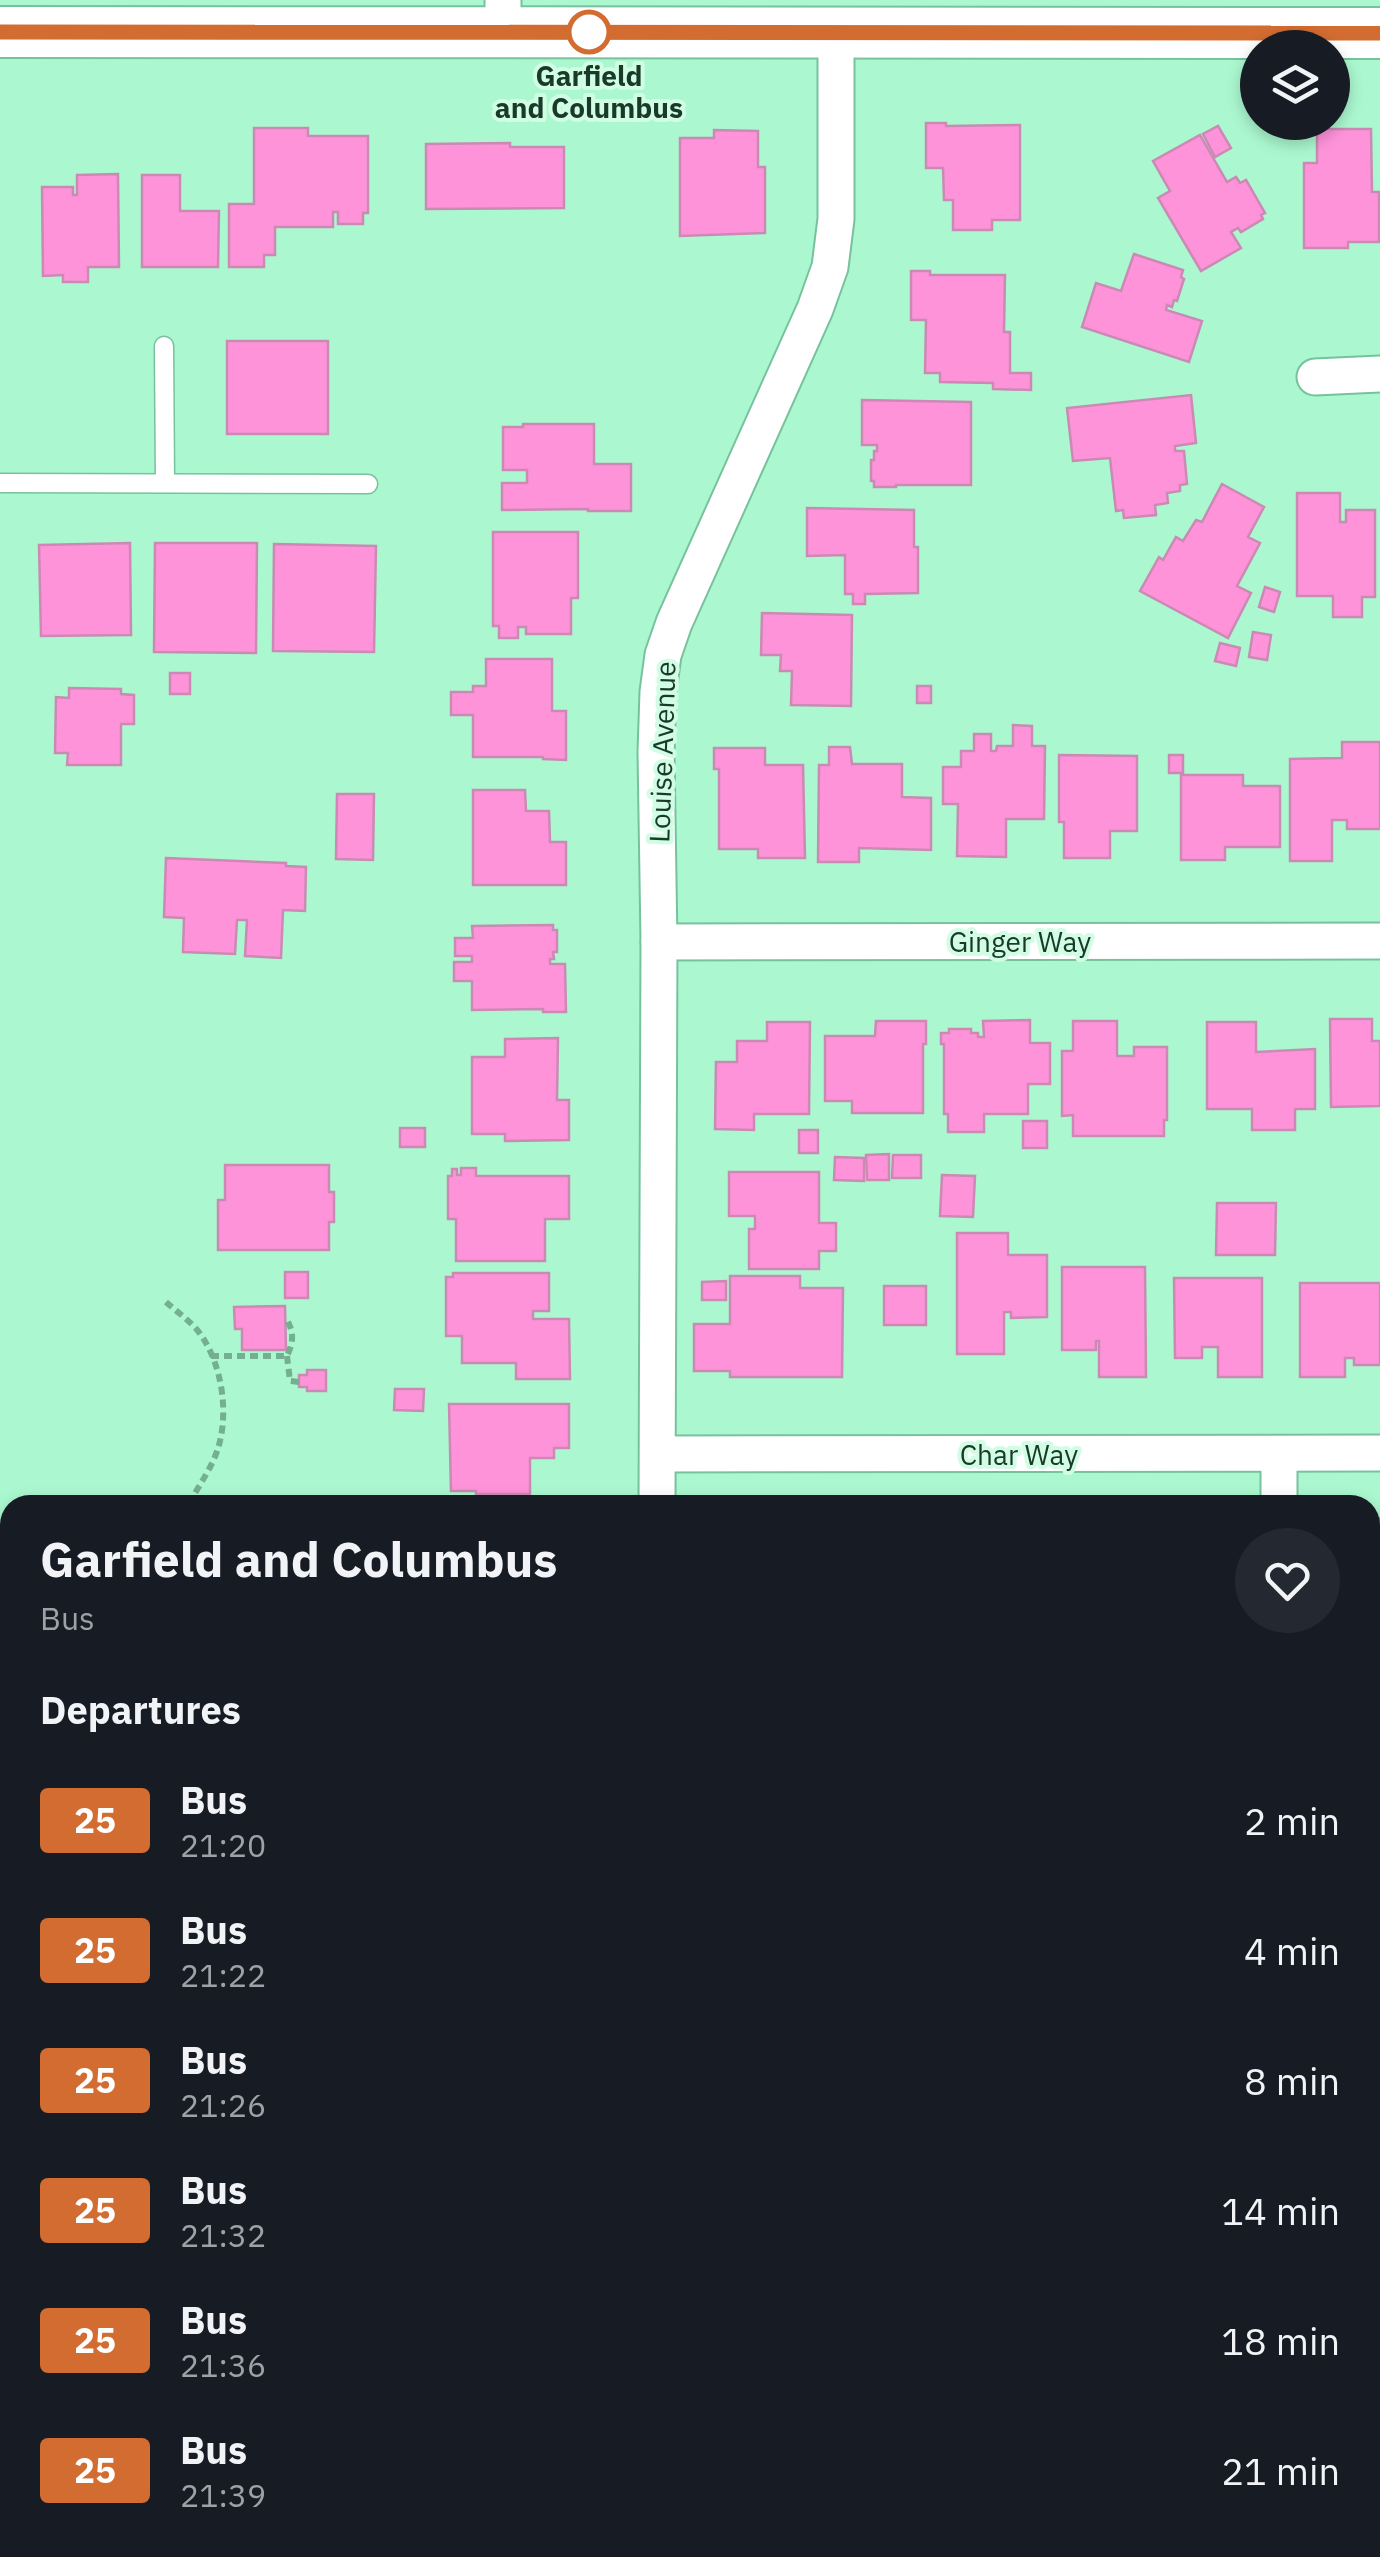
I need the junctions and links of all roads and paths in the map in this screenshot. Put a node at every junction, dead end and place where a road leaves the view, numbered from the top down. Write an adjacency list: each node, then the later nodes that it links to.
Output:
1 (503, 16): 3 (main road); 4 (main road)
2 (1368, 27): 4 (main road)
3 (0, 32)
4 (836, 33): 12 (street, Louise Avenue)
5 (164, 346): 9 (lane)
6 (1380, 374): 7 (street)
7 (1314, 377)
8 (0, 484): 9 (lane)
9 (165, 484): 10 (lane)
10 (368, 484)
11 (1380, 941): 12 (street, Ginger Way)
12 (659, 942): 19 (street, Louise Avenue)
13 (166, 1302): 15 (path)
14 (286, 1318): 16 (path)
15 (212, 1356): 16 (path); 21 (path)
16 (287, 1356): 17 (path)
17 (300, 1382)
18 (1380, 1453): 20 (street, Char Way)
19 (658, 1454): 20 (street, Char Way); 22 (street, Louise Avenue)
20 (1279, 1454): 23 (street)
21 (193, 1495)
22 (658, 1495)
23 (1279, 1495)

